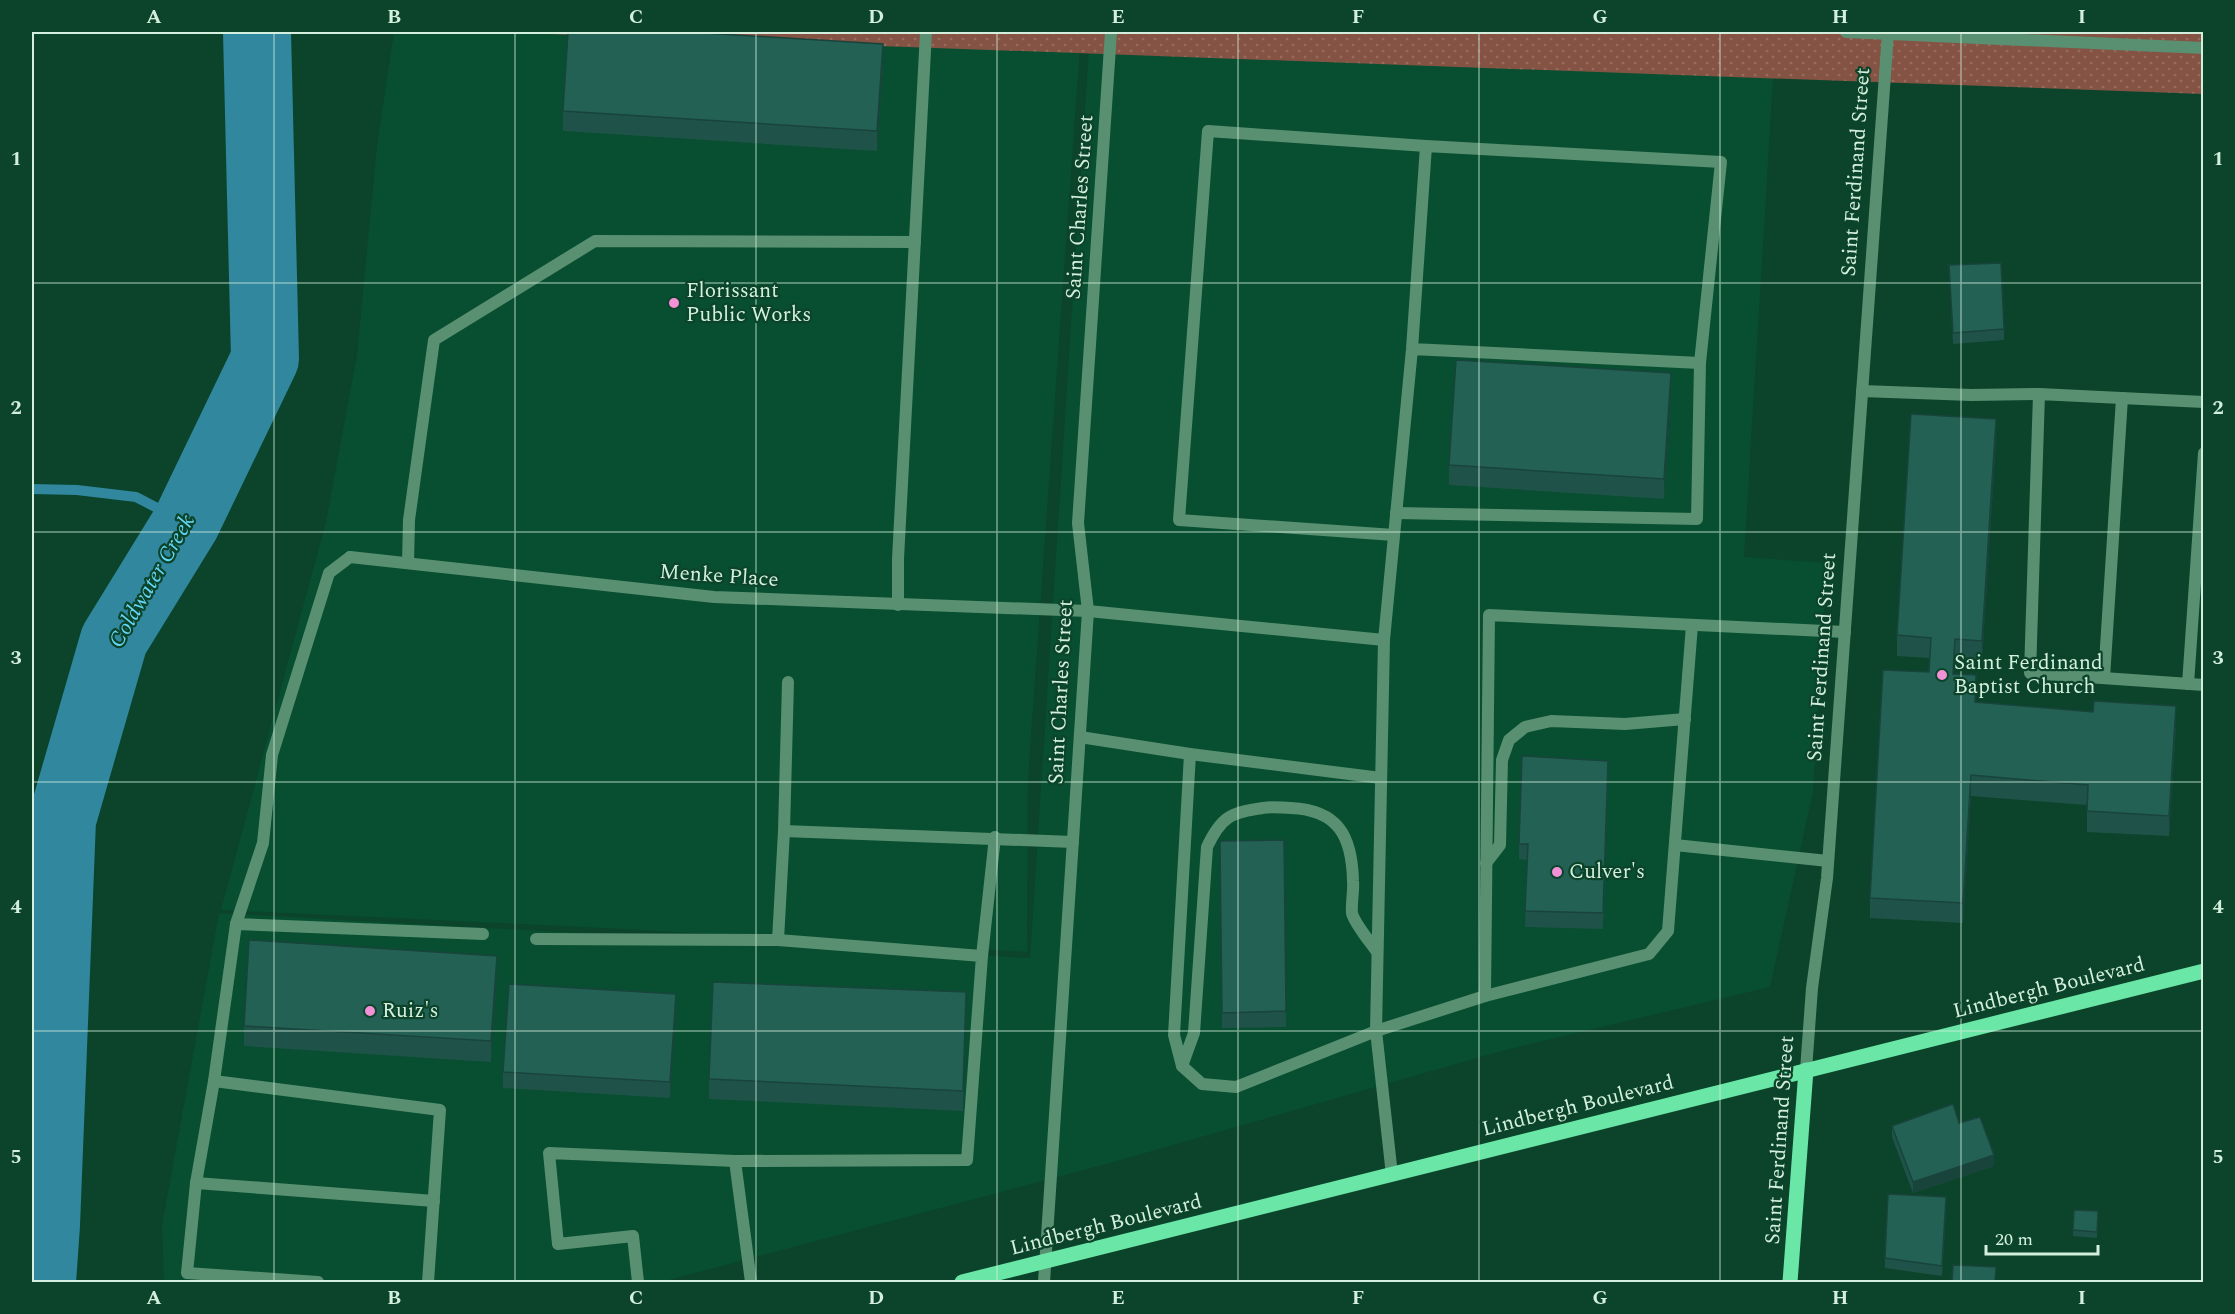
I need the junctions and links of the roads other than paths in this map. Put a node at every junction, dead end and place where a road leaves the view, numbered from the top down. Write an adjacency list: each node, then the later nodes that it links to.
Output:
1 (926, 32): 7 (street)
2 (1111, 32): 19 (street, Saint Charles Street)
3 (1846, 32): 4 (street)
4 (1887, 33): 5 (street); 10 (street, Saint Ferdinand Street)
5 (2204, 48)
6 (1426, 146): 8 (street); 9 (street); 16 (street)
7 (915, 242): 17 (street); 18 (street)
8 (1412, 349): 9 (street); 15 (street)
9 (1700, 363): 15 (street)
10 (1862, 391): 11 (street); 21 (street, Saint Ferdinand Street)
11 (2039, 394): 12 (street); 23 (street)
12 (2122, 398): 13 (street); 23 (street)
13 (2204, 402)
14 (2204, 453): 25 (street)
15 (1396, 513): 16 (street)
16 (1394, 535): 22 (street)
17 (408, 563): 18 (street, Menke Place); 37 (street, Menke Place)
18 (898, 605): 19 (street, Menke Place)
19 (1088, 611): 22 (street, Menke Place); 28 (street, Saint Charles Street)
20 (1692, 625): 21 (street); 27 (street); 36 (street)
21 (1845, 632): 35 (street, Saint Ferdinand Street)
22 (1384, 640): 30 (street)
23 (2104, 678): 25 (street)
24 (788, 682): 31 (street)
25 (2188, 684): 26 (street)
26 (2204, 685)
27 (1685, 719): 34 (street); 36 (street)
28 (1080, 737): 29 (street); 33 (street, Saint Charles Street)
29 (1190, 754): 30 (street); 46 (street)
30 (1381, 778): 41 (street)
31 (784, 831): 32 (street); 40 (street)
32 (995, 837): 33 (street); 42 (street)
33 (1073, 842): 53 (street, Saint Charles Street)
34 (1675, 845): 35 (street); 44 (street)
35 (1828, 861): 47 (street, Saint Ferdinand Street)
36 (1486, 863): 44 (street)
37 (236, 924): 38 (street); 48 (street)
38 (483, 934)
39 (536, 939): 40 (street)
40 (778, 940): 42 (street)
41 (1377, 952): 45 (street); 46 (street)
42 (982, 956): 49 (street)
43 (2204, 971): 47 (main road, Lindbergh Boulevard)
44 (1485, 996): 45 (street)
45 (1376, 1030): 46 (street); 50 (street)
46 (1182, 1066)
47 (1806, 1070): 50 (main road, Lindbergh Boulevard); 60 (main road, Saint Ferdinand Street)
48 (214, 1081): 51 (street); 52 (street)
49 (735, 1161): 56 (street); 57 (street)
50 (1392, 1175): 53 (main road, Lindbergh Boulevard)
51 (196, 1183): 52 (street); 54 (street)
52 (434, 1201): 55 (street)
53 (1045, 1262): 58 (main road, Lindbergh Boulevard); 59 (street, Saint Charles Street)
54 (318, 1282)
55 (428, 1282)
56 (638, 1282)
57 (751, 1282)
58 (962, 1282)
59 (1044, 1282)
60 (1790, 1282)

